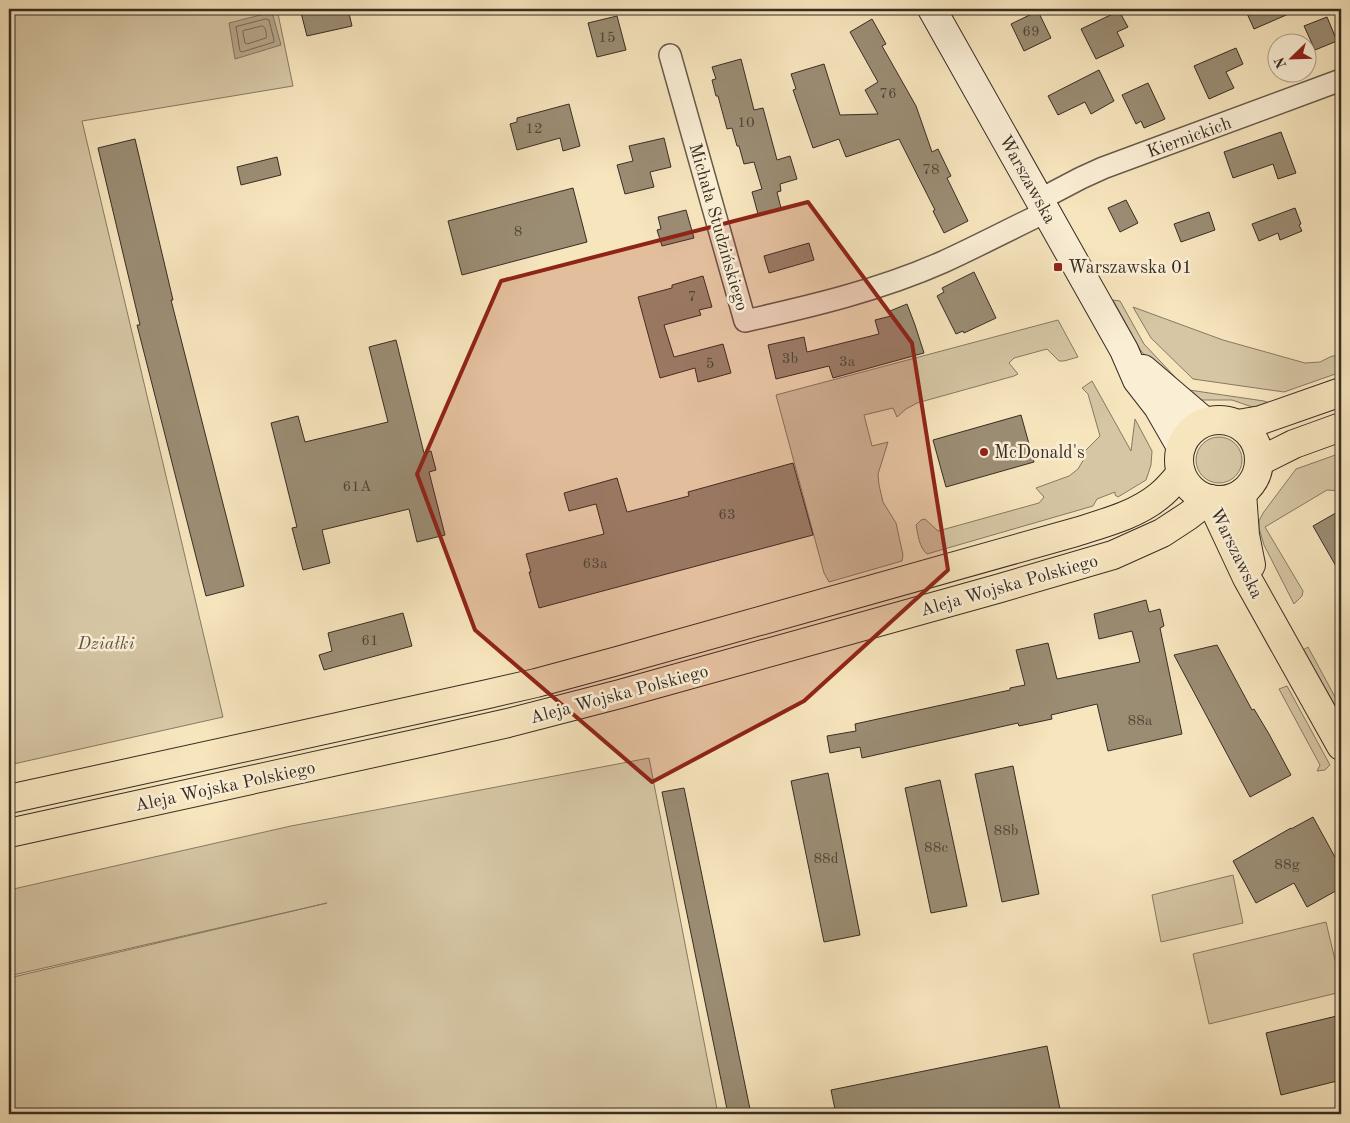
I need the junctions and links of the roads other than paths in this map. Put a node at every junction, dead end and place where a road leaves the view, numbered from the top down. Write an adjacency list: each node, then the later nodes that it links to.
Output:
1 (932, 9): 4 (main road, Warszawska)
2 (670, 55): 4 (street, Michała Studzińskiego)
3 (1341, 80): 4 (street, Kiernickich)
4 (1043, 206): 5 (main road, Warszawska)
5 (1124, 350): 7 (main road, Warszawska); 10 (main road, Warszawska)
6 (1341, 392): 8 (main road)
7 (1204, 422): 8 (main road); 10 (main road)
8 (1238, 424): 11 (main road)
9 (1341, 427): 11 (main road)
10 (1181, 460): 13 (main road); 16 (main road, Aleja Wojska Polskiego)
11 (1260, 461): 12 (main road)
12 (1242, 494): 13 (main road); 14 (main road, Warszawska)
13 (1210, 499): 14 (main road, Warszawska); 17 (main road, Aleja Wojska Polskiego)
14 (1264, 607): 15 (main road, Warszawska)
15 (1341, 746)
16 (9, 799)
17 (9, 833)

